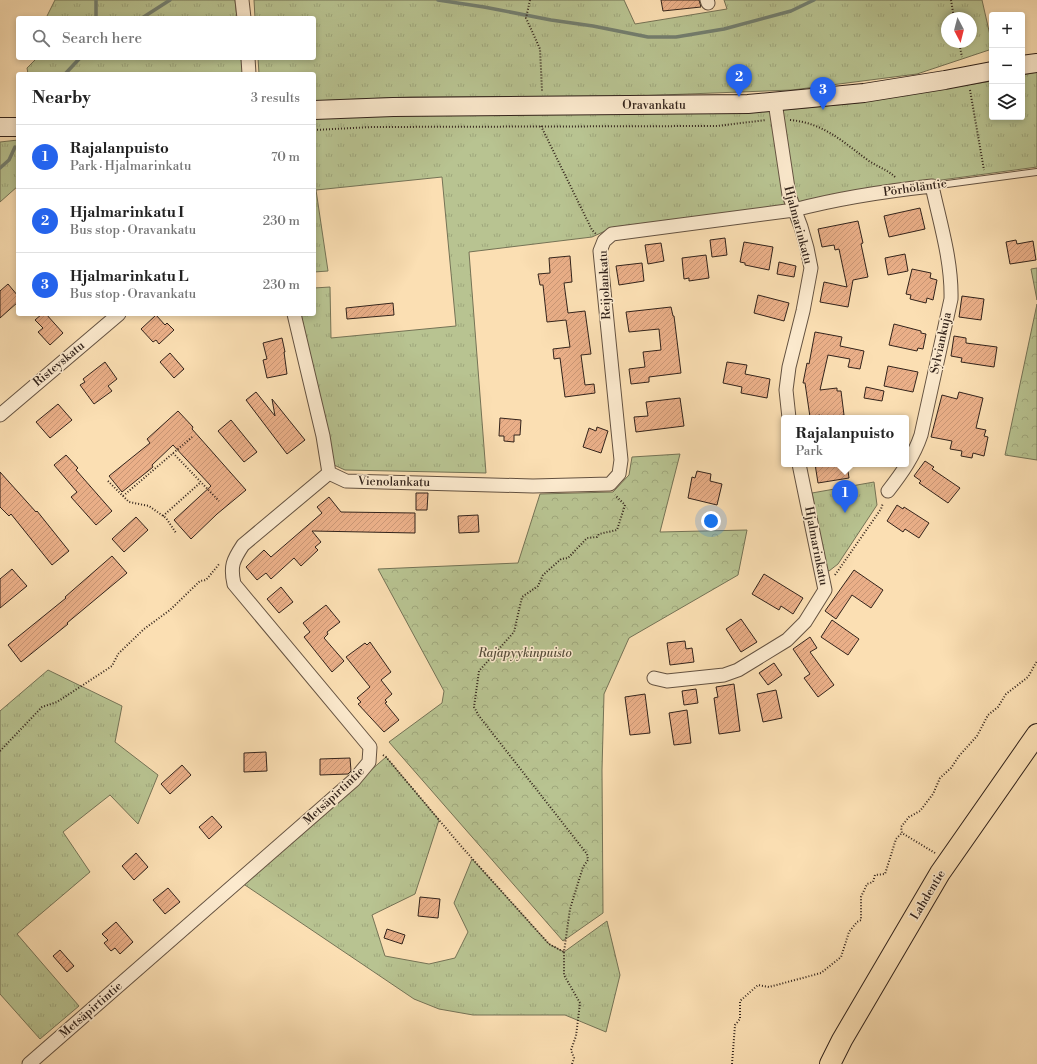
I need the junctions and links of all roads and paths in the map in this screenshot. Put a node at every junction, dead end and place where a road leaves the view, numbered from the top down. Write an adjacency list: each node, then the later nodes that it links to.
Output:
1 (242, 0): 5 (street)
2 (530, 0): 14 (path)
3 (951, 0): 4 (path)
4 (953, 12)
5 (244, 16)
6 (960, 48): 7 (path)
7 (962, 57)
8 (248, 60): 11 (street)
9 (1037, 63): 10 (street)
10 (1025, 65)
11 (249, 72)
12 (989, 72): 16 (street, Oravankatu)
13 (969, 88): 22 (path)
14 (542, 106): 15 (street, Oravankatu); 16 (street, Oravankatu)
15 (316, 110)
16 (776, 111): 17 (path); 24 (path); 25 (street, Hjalmarinkatu)
17 (540, 126): 20 (path); 26 (path)
18 (16, 127): 19 (street)
19 (0, 128)
20 (316, 130)
21 (1037, 172): 22 (lane, Pörhöläntie)
22 (986, 178): 23 (lane, Pörhöläntie)
23 (932, 186): 24 (street, Pörhöläntie); 33 (street, Sylviankuja)
24 (908, 189): 25 (street, Pörhöläntie)
25 (794, 210): 26 (street, Reijolankatu); 30 (street, Hjalmarinkatu)
26 (604, 241): 39 (street, Reijolankatu)
27 (117, 316): 29 (street, Risteyskatu)
28 (294, 316): 36 (street)
29 (0, 415)
30 (789, 415)
31 (192, 437): 32 (path)
32 (173, 453): 38 (path); 41 (path)
33 (909, 461)
34 (800, 467): 46 (street, Hjalmarinkatu)
35 (906, 467): 40 (street, Sylviankuja)
36 (329, 473): 39 (street, Vienolankatu); 50 (street)
37 (108, 481): 41 (path)
38 (201, 482): 42 (path); 43 (path)
39 (604, 484): 54 (path)
40 (888, 491): 46 (path)
41 (123, 496): 43 (path)
42 (219, 501)
43 (163, 516): 44 (path)
44 (176, 533)
45 (220, 563): 51 (path)
46 (825, 590): 48 (street, Hjalmarinkatu)
47 (1037, 661): 52 (path)
48 (654, 678)
49 (1037, 734): 53 (main road, Lahdentie)
50 (370, 747): 54 (path); 55 (street, Metsäpirtintie)
51 (0, 751)
52 (902, 833): 53 (path); 57 (path)
53 (948, 861): 58 (main road, Lahdentie)
54 (564, 952): 56 (path)
55 (29, 1064)
56 (572, 1064)
57 (732, 1064)
58 (830, 1064)

